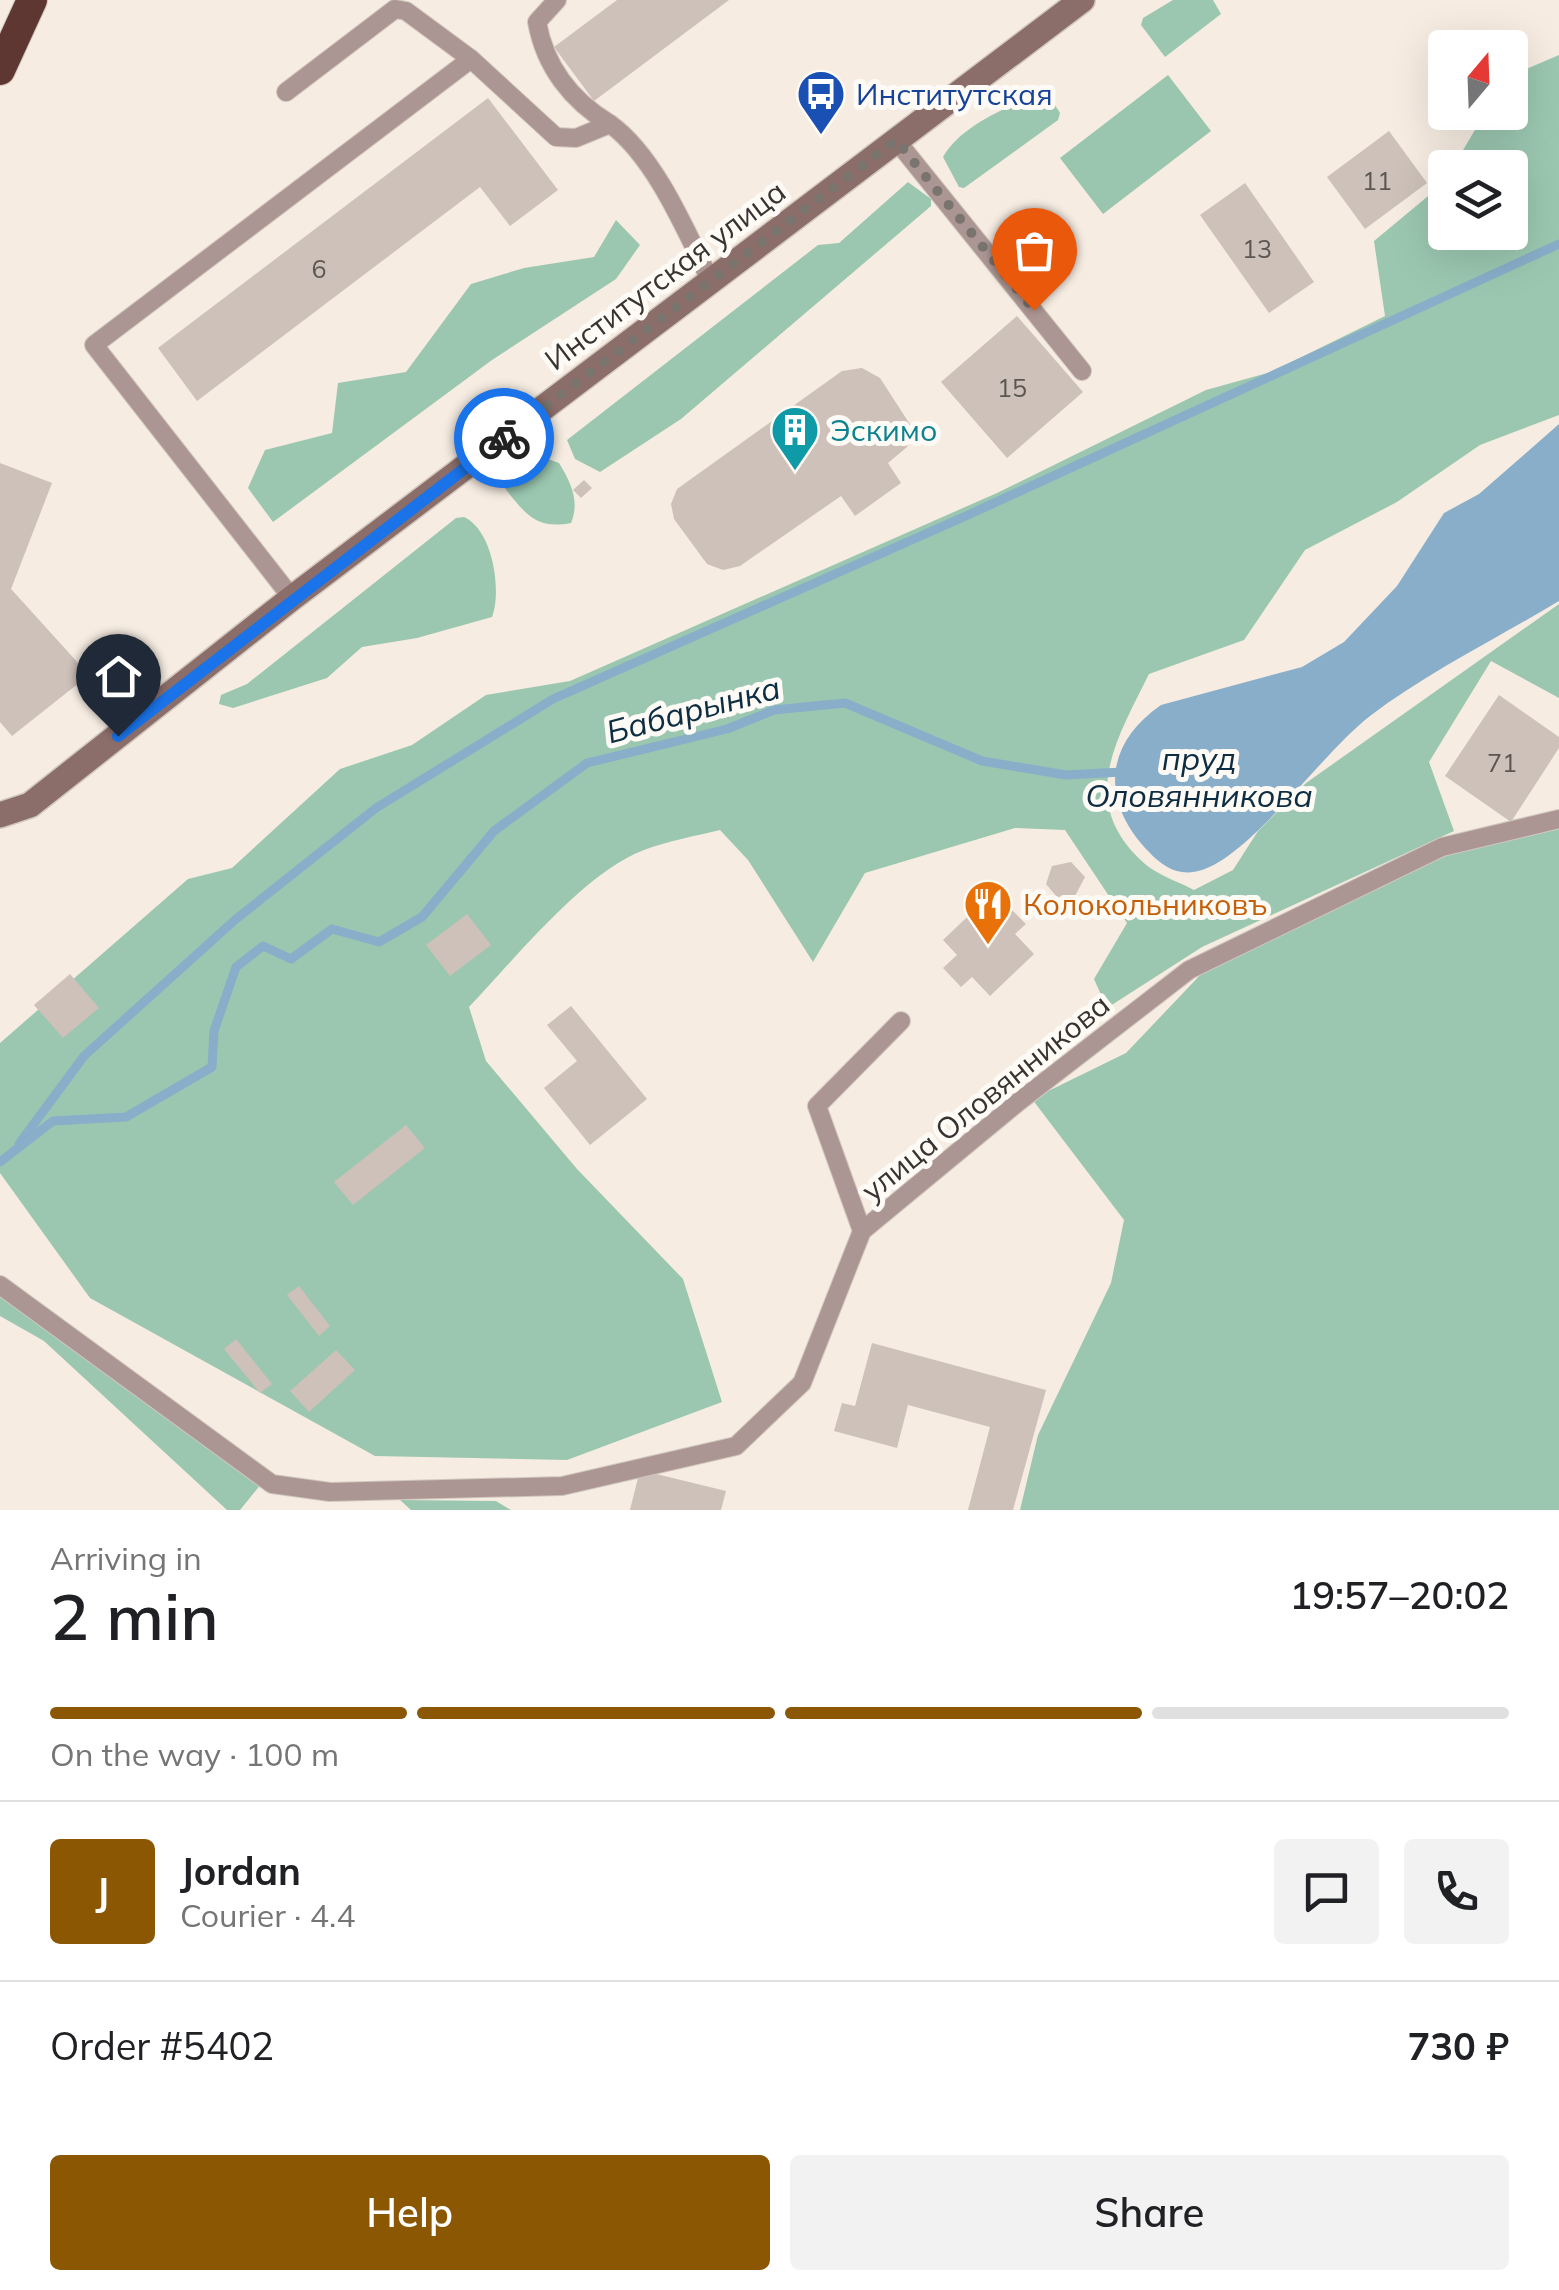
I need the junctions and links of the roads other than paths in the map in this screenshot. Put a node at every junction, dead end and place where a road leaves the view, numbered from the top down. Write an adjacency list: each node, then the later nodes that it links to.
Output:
1 (32, 0): 5 (highway)
2 (557, 0): 7 (lane)
3 (1071, 3): 8 (street, Институтская улица)
4 (471, 59): 6 (lane); 7 (lane); 11 (lane)
5 (0, 70)
6 (286, 92)
7 (610, 124): 9 (lane)
8 (896, 140): 9 (street, Институтская улица); 10 (lane)
9 (710, 282): 11 (street, Институтская улица)
10 (1082, 371)
11 (292, 598): 12 (street, Институтская улица)
12 (30, 805): 13 (street, Институтская улица); 15 (lane)
13 (0, 815)
14 (1559, 819): 17 (lane, улица Оловянникова)
15 (0, 832)
16 (902, 1021): 17 (lane)
17 (862, 1231): 18 (lane, улица Оловянникова)
18 (0, 1285)

